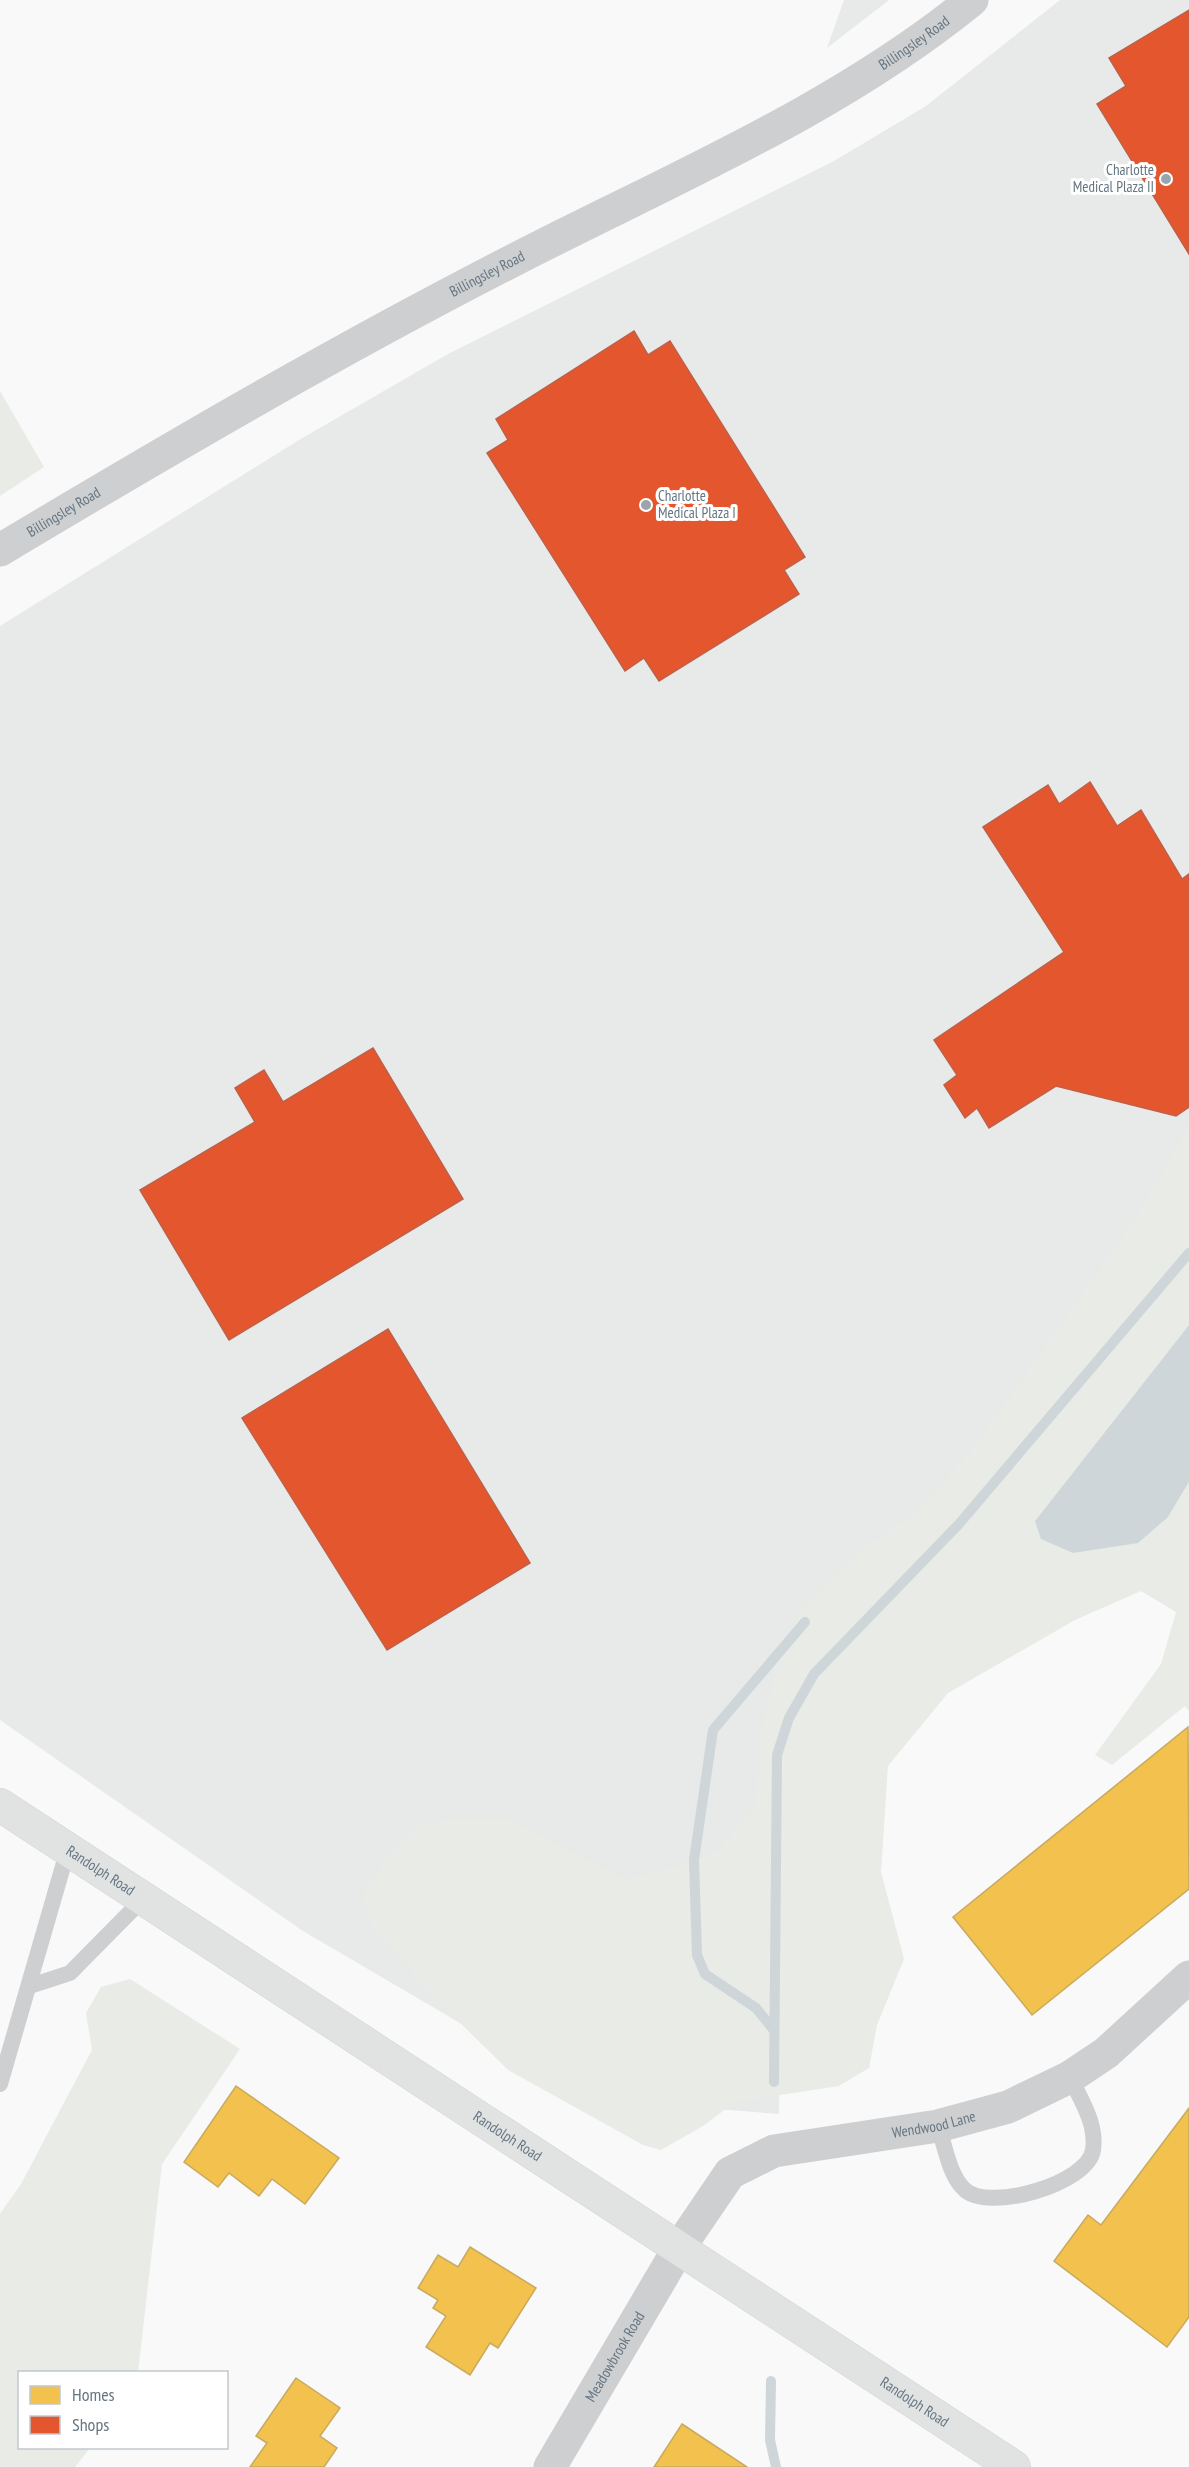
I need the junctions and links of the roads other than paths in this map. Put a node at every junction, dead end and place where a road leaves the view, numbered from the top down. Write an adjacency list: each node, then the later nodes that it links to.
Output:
1 (972, 0): 2 (street, Billingsley Road)
2 (0, 550)
3 (0, 1804): 4 (main road, Randolph Road)
4 (68, 1849): 5 (main road, Randolph Road); 7 (lane)
5 (144, 1898): 7 (lane); 11 (main road, Randolph Road)
6 (1189, 1977): 8 (street, Wendwood Lane)
7 (30, 1986): 9 (lane)
8 (1070, 2077): 10 (street, Wendwood Lane); 10 (lane)
9 (0, 2084)
10 (938, 2126): 11 (street, Wendwood Lane)
11 (678, 2248): 12 (street, Meadowbrook Road); 13 (main road, Randolph Road)
12 (550, 2467)
13 (1014, 2467)

